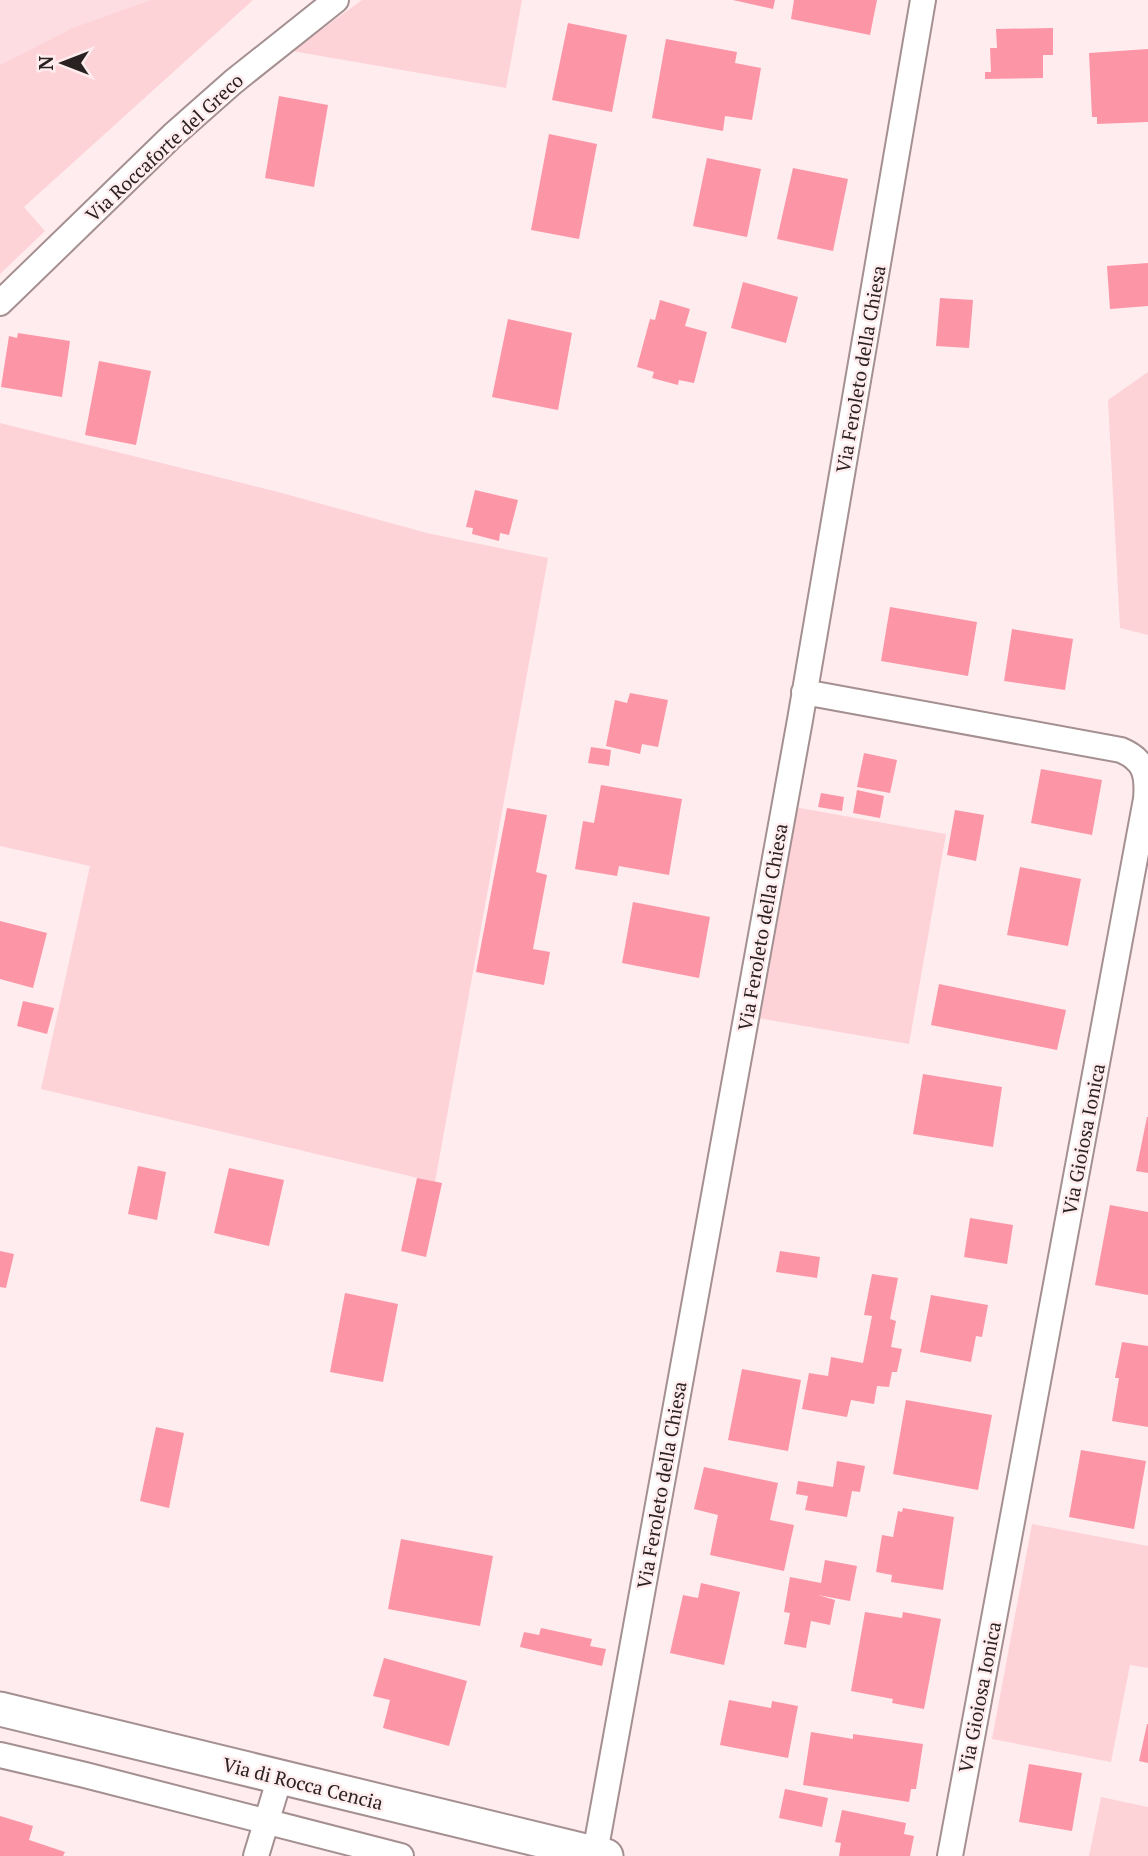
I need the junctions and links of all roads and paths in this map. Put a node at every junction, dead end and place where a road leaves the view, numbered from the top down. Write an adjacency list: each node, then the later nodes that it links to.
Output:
1 (336, 0): 3 (street, Via Roccaforte del Greco)
2 (923, 0): 4 (street, Via Feroleto della Chiesa)
3 (0, 303)
4 (804, 692): 9 (street, Via Feroleto della Chiesa); 12 (street, Via Gioiosa Ionica)
5 (0, 1709): 7 (main road, Via di Rocca Cencia)
6 (0, 1755): 8 (street)
7 (280, 1777): 8 (street); 9 (main road, Via di Rocca Cencia)
8 (267, 1822): 10 (street); 11 (street)
9 (601, 1855)
10 (256, 1856)
11 (401, 1856)
12 (950, 1856)

